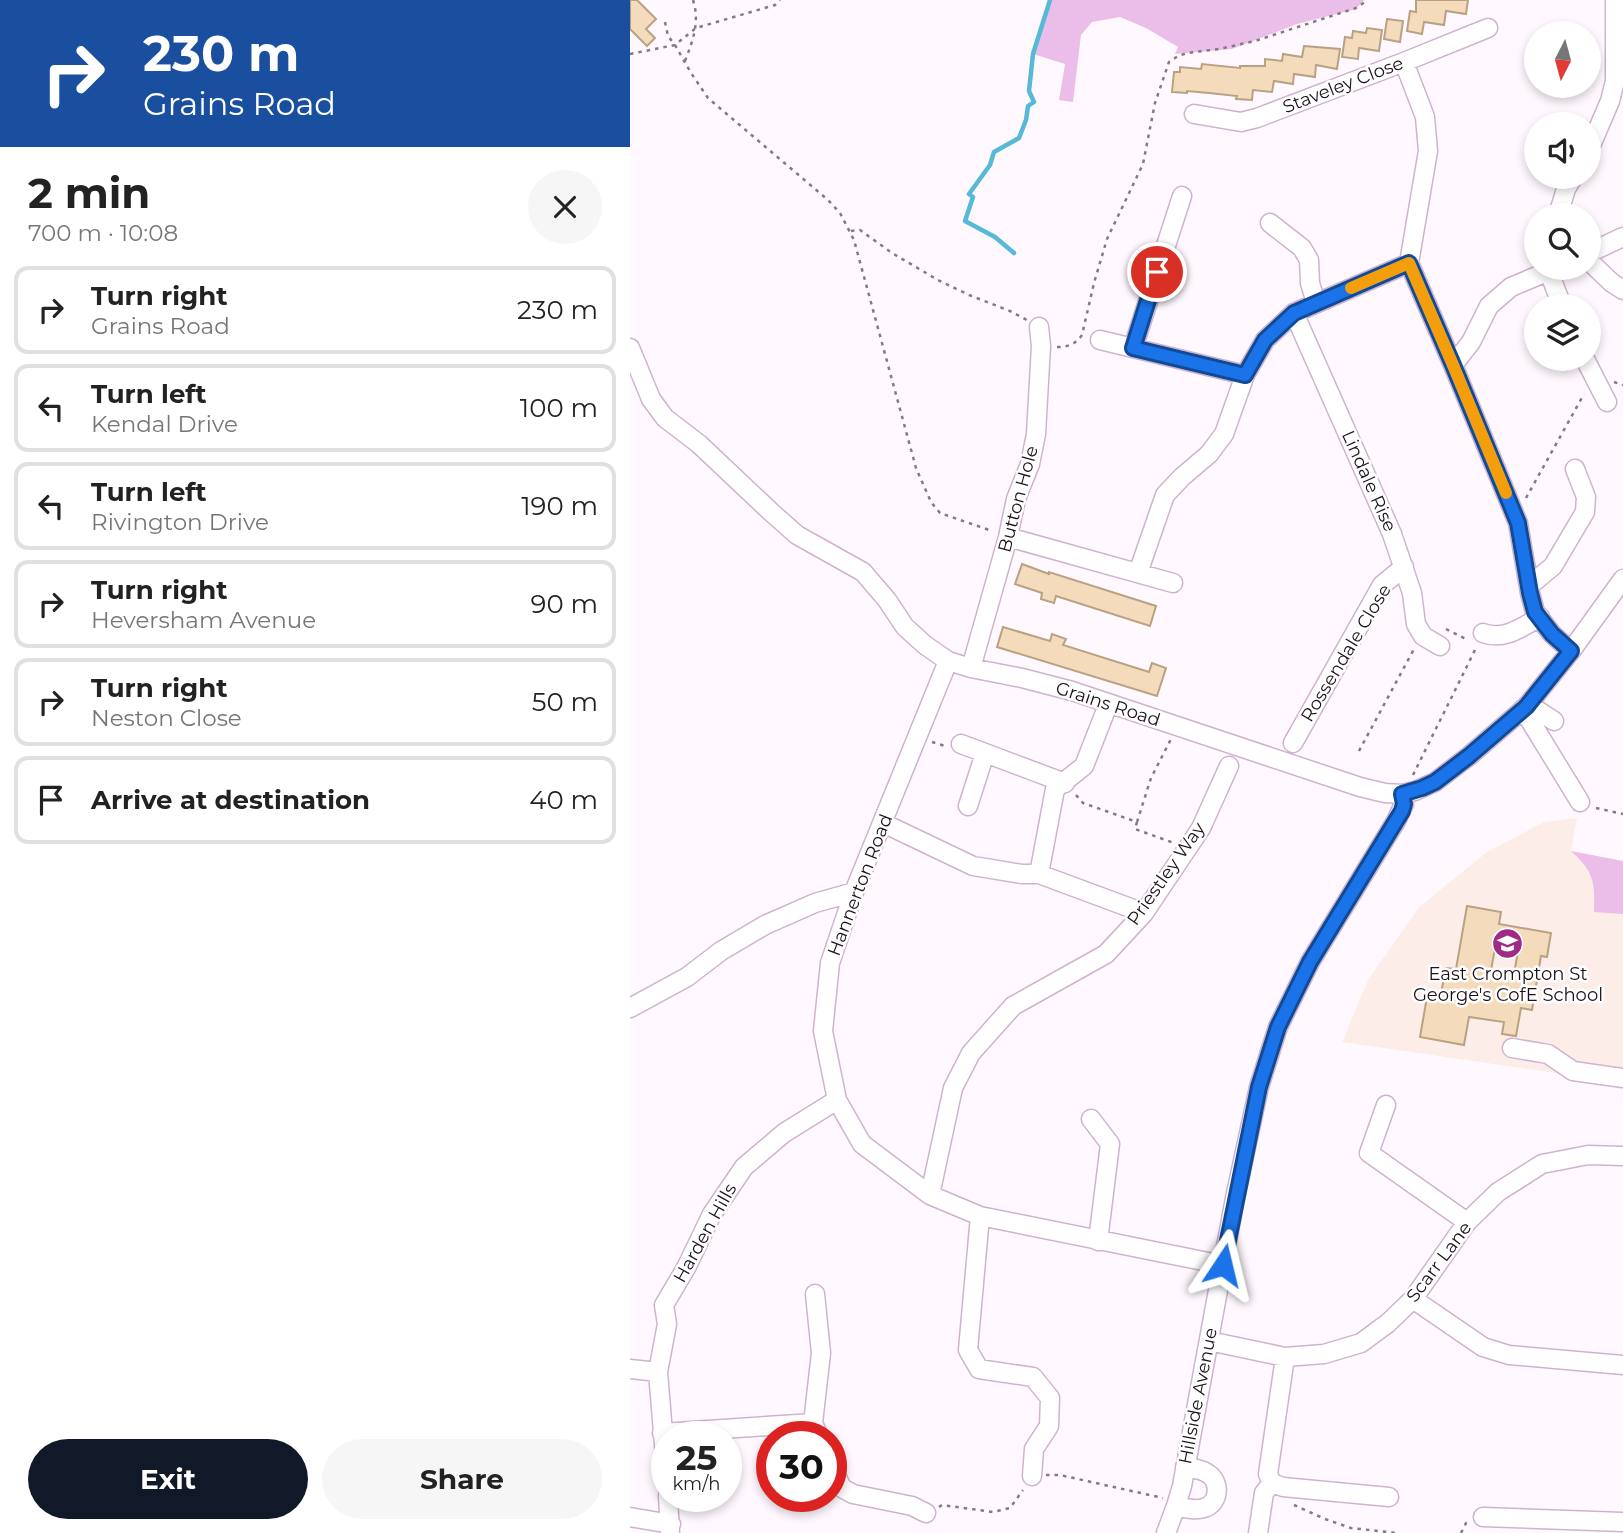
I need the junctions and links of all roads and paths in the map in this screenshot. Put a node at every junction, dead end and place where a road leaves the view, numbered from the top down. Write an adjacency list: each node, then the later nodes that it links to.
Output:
1 (693, 0): 6 (path)
2 (780, 0): 6 (path)
3 (1368, 0): 27 (path)
4 (1615, 0): 13 (street)
5 (665, 22): 8 (path)
6 (696, 28): 8 (path); 10 (path)
7 (1488, 28): 11 (street, Staveley Close)
8 (675, 45): 9 (path); 10 (path)
9 (630, 54)
10 (684, 62): 16 (path)
11 (1405, 62): 12 (street, Staveley Close); 19 (street)
12 (1194, 114)
13 (1601, 123)
14 (1182, 197): 29 (street)
15 (1270, 223): 23 (street)
16 (849, 231): 25 (path); 38 (path)
17 (1623, 237): 18 (street)
18 (1601, 247)
19 (1409, 263): 23 (street); 30 (street)
20 (1601, 272): 22 (street)
21 (1528, 280): 30 (street)
22 (1623, 290)
23 (1316, 303): 24 (street)
24 (1294, 313): 32 (street); 39 (street, Lindale Rise)
25 (1039, 327): 27 (street, Button Hole)
26 (1100, 340): 29 (street)
27 (1041, 346): 38 (street, Button Hole)
28 (630, 348): 49 (street, Grains Road)
29 (1133, 348): 32 (street)
30 (1453, 365): 37 (street)
31 (1592, 371): 33 (street)
32 (1245, 375): 40 (street)
33 (1594, 376): 34 (path); 35 (street); 37 (path)
34 (1623, 385)
35 (1607, 401)
36 (1575, 469): 43 (street)
37 (1516, 517): 43 (street)
38 (1009, 537): 40 (street); 50 (street, Button Hole)
39 (1404, 567): 46 (street, Lindale Rise); 56 (street, Rossendale Close)
40 (1138, 573): 42 (street)
41 (1623, 579): 48 (street)
42 (1173, 583)
43 (1529, 586): 44 (street)
44 (1540, 617): 45 (street); 48 (street)
45 (1483, 633)
46 (1423, 636): 47 (street); 58 (path); 62 (path)
47 (1440, 646)
48 (1571, 651): 51 (street)
49 (947, 661): 50 (street, Grains Road); 55 (street, Hannerton Road)
50 (971, 668): 54 (street, Grains Road)
51 (1526, 707): 53 (street); 62 (street); 63 (street)
52 (1104, 715): 61 (street)
53 (1554, 720)
54 (1175, 726): 62 (street, Grains Road); 66 (path)
55 (917, 736): 57 (path); 67 (street, Hannerton Road)
56 (1293, 743)
57 (961, 744): 59 (street)
58 (1359, 751)
59 (985, 753): 61 (street); 64 (street)
60 (1229, 766): 68 (street, Priestley Way)
61 (1065, 783): 66 (path); 69 (street)
62 (1409, 792): 83 (street, Hillside Avenue)
63 (1580, 802): 65 (path)
64 (968, 806)
65 (1623, 814)
66 (1137, 822): 68 (path)
67 (883, 823): 69 (street); 70 (street, Hannerton Road)
68 (1187, 849): 71 (street, Priestley Way)
69 (1039, 874): 71 (street)
70 (854, 892): 72 (street); 75 (street, Hannerton Road)
71 (1144, 913): 79 (street, Priestley Way)
72 (630, 1007)
73 (1512, 1048): 74 (street)
74 (1623, 1078)
75 (837, 1100): 79 (street, Hannerton Road); 90 (street, Harden Hills)
76 (1386, 1105): 81 (street)
77 (1091, 1119): 82 (street)
78 (1623, 1156): 81 (street, Scarr Lane)
79 (930, 1195): 80 (street, Hannerton Road)
80 (980, 1216): 82 (street, Hannerton Road); 94 (street)
81 (1467, 1222): 85 (street, Scarr Lane)
82 (1098, 1241): 83 (street, Hannerton Road)
83 (1223, 1265): 86 (street, Hillside Avenue)
84 (815, 1294): 92 (street)
85 (1413, 1299): 87 (street, Scarr Lane); 88 (street)
86 (1209, 1341): 87 (street, Scarr Lane); 93 (street, Hillside Avenue)
87 (1285, 1357): 95 (street)
88 (1623, 1365)
89 (630, 1368): 90 (street)
90 (658, 1372): 91 (street, Harden Hills)
91 (661, 1421)
92 (817, 1421)
93 (1185, 1466): 99 (street, Hillside Avenue); 99 (street)
94 (1032, 1476): 97 (path); 100 (path)
95 (1272, 1483): 98 (street); 107 (street); 108 (path)
96 (847, 1491): 100 (street)
97 (1157, 1496)
98 (1389, 1497)
99 (1176, 1506): 106 (street, Hillside Avenue)
100 (926, 1513)
101 (630, 1517): 105 (street)
102 (1483, 1517): 104 (street)
103 (1623, 1522): 104 (street)
104 (1534, 1526)
105 (670, 1528)
106 (1166, 1533)
107 (1258, 1533)
108 (1397, 1533)

